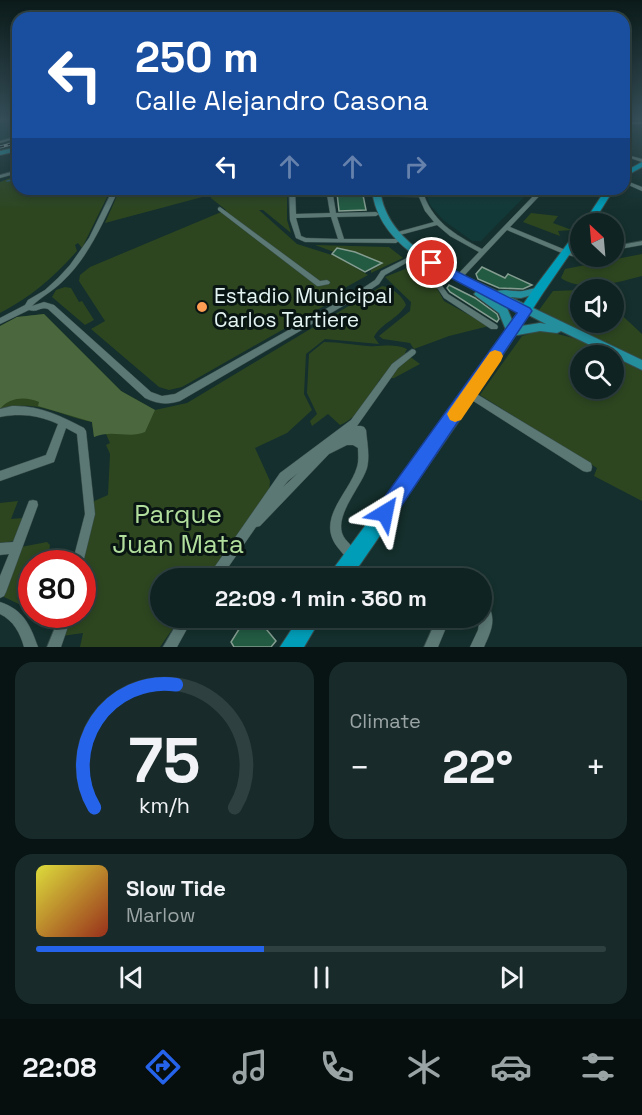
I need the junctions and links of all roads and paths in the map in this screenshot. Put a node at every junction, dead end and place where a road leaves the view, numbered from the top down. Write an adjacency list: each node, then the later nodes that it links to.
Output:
1 (113, 195): 29 (street)
2 (292, 195): 13 (street)
3 (330, 195): 12 (street)
4 (374, 195): 11 (main road)
5 (375, 195): 16 (main road)
6 (421, 195): 14 (street)
7 (537, 195): 15 (street)
8 (606, 195): 10 (highway)
9 (220, 209): 26 (street)
10 (594, 213)
11 (376, 214): 12 (street); 16 (main road)
12 (334, 215): 13 (street); 17 (street)
13 (293, 216): 17 (street)
14 (438, 223): 16 (street); 21 (street)
15 (506, 228): 20 (street); 21 (street)
16 (396, 238): 17 (street); 23 (main road)
17 (342, 241)
18 (642, 243): 19 (street)
19 (624, 246)
20 (570, 249)
21 (483, 252): 25 (street)
22 (570, 252): 27 (highway)
23 (416, 256): 24 (main road); 25 (main road); 29 (street)
24 (437, 272): 28 (main road); 32 (street)
25 (459, 277): 27 (main road); 30 (main road)
26 (327, 282)
27 (539, 290): 30 (highway)
28 (479, 294): 30 (main road); 34 (main road)
29 (43, 302): 31 (street)
30 (526, 311): 33 (main road); 34 (highway)
31 (0, 321)
32 (494, 327)
33 (570, 331): 34 (main road)
34 (512, 332): 38 (highway)
35 (574, 333): 37 (main road)
36 (412, 352): 39 (street)
37 (642, 365)
38 (470, 394): 45 (street); 54 (highway)
39 (364, 411): 42 (street); 43 (street)
40 (0, 413): 41 (street)
41 (63, 422): 46 (street); 53 (street)
42 (361, 430): 43 (street); 44 (street)
43 (337, 435): 47 (street)
44 (362, 445): 48 (street); 54 (street)
45 (587, 467)
46 (0, 476)
47 (284, 477): 48 (street); 50 (street)
48 (292, 486): 50 (street)
49 (33, 506): 51 (street)
50 (241, 539): 55 (street)
51 (16, 546): 52 (street); 57 (street)
52 (0, 549)
53 (81, 550)
54 (354, 557): 56 (highway)
55 (221, 568)
56 (346, 568)
57 (0, 592)
58 (0, 608): 65 (street)
59 (61, 628): 66 (street)
60 (181, 628): 67 (street)
61 (304, 628): 68 (highway)
62 (440, 628): 64 (street)
63 (486, 628): 69 (street)
64 (432, 646)
65 (31, 647)
66 (54, 647)
67 (170, 647)
68 (291, 647)
69 (477, 647)

